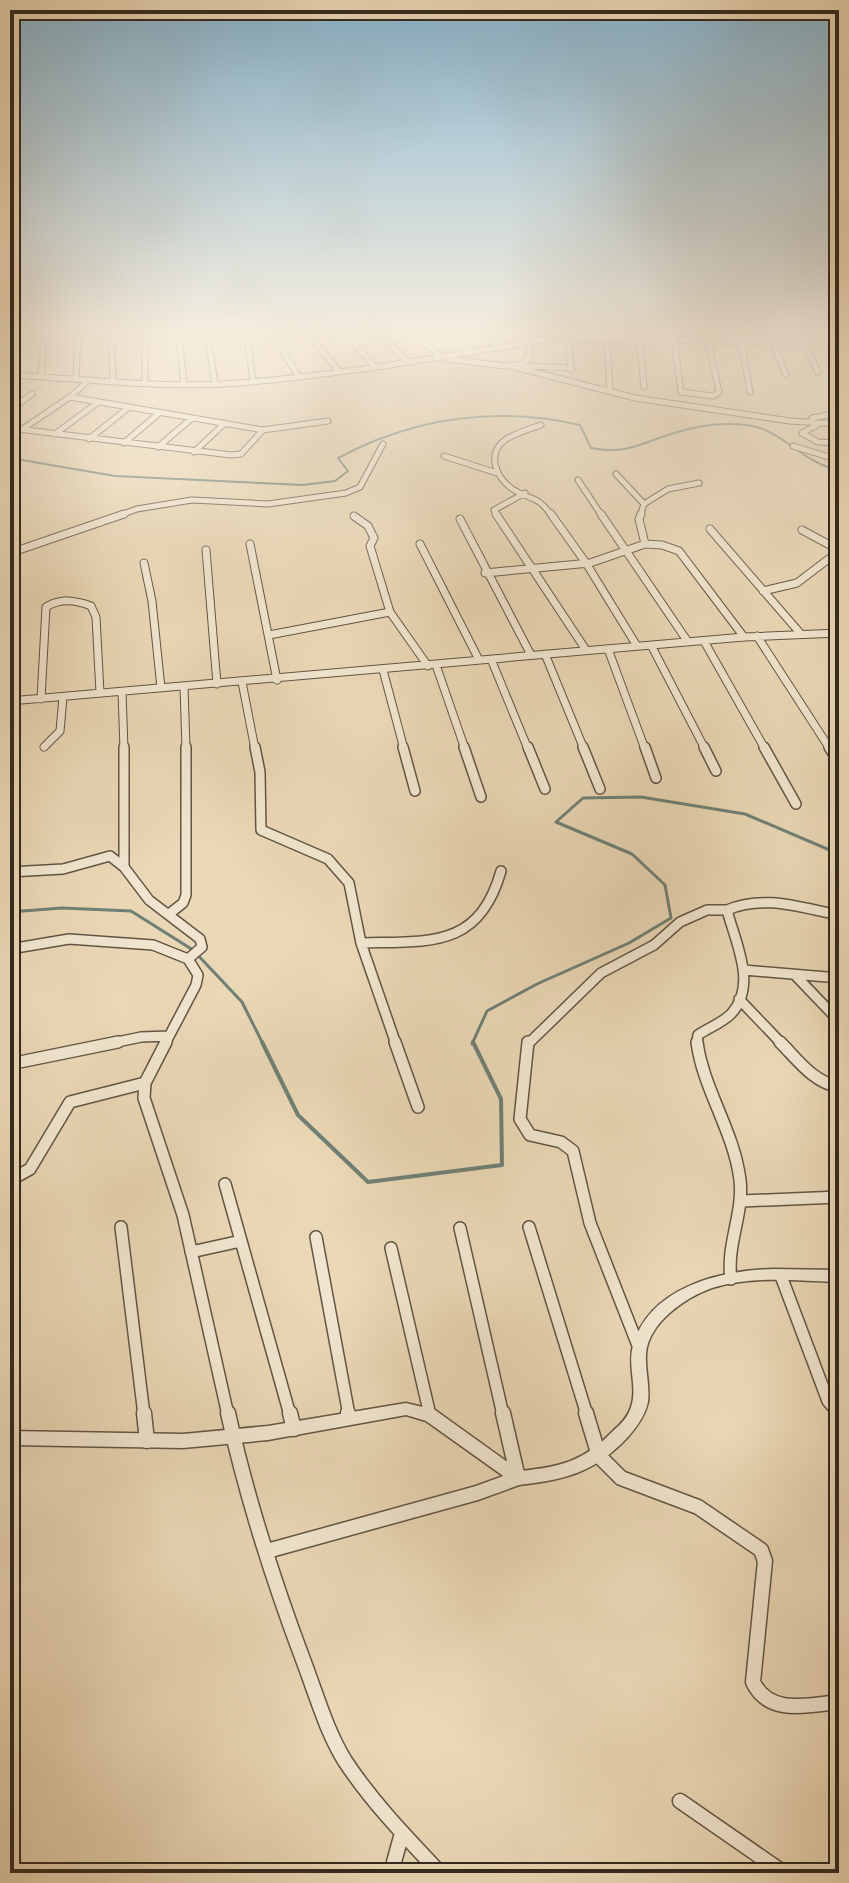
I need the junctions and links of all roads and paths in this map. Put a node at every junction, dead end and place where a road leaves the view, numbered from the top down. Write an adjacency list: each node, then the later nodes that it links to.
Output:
1 (39, 418): 15 (street)
2 (77, 418): 17 (street)
3 (116, 418): 18 (street)
4 (153, 418): 19 (street)
5 (184, 418): 8 (street)
6 (771, 418): 11 (street)
7 (812, 418): 11 (street)
8 (191, 419): 10 (street); 23 (street)
9 (328, 421): 16 (street)
10 (225, 423): 16 (street); 24 (street)
11 (816, 424): 12 (street); 20 (street)
12 (839, 424)
13 (541, 425): 27 (street)
14 (10, 428): 15 (street)
15 (21, 430): 17 (street)
16 (263, 430): 24 (street)
17 (55, 434): 18 (street)
18 (89, 439): 19 (street)
19 (124, 443): 23 (street)
20 (839, 443)
21 (383, 444): 43 (street)
22 (793, 446): 26 (street)
23 (158, 447): 24 (street)
24 (194, 452)
25 (444, 456): 27 (street)
26 (839, 460)
27 (497, 473): 31 (street)
28 (616, 474): 32 (street)
29 (578, 480): 40 (street)
30 (699, 483): 32 (street)
31 (525, 493): 45 (street); 46 (street)
32 (644, 504): 39 (street)
33 (354, 516): 49 (street)
34 (460, 519): 47 (street)
35 (710, 529): 48 (street)
36 (802, 530): 42 (street)
37 (250, 544): 54 (street)
38 (420, 544): 66 (street)
39 (645, 544): 40 (street); 56 (street)
40 (627, 549): 45 (street); 58 (street)
41 (206, 550): 71 (street)
42 (839, 551): 48 (street)
43 (10, 553)
44 (144, 563): 73 (street)
45 (586, 563): 46 (street); 60 (street)
46 (535, 568): 47 (street); 62 (street)
47 (485, 573): 64 (street)
48 (763, 591): 51 (street)
49 (390, 612): 54 (street); 67 (street)
50 (839, 622): 52 (street)
51 (800, 633): 52 (street); 55 (street)
52 (823, 633): 53 (street)
53 (839, 633)
54 (269, 635): 69 (street)
55 (757, 636): 56 (street); 80 (street)
56 (744, 637): 57 (street)
57 (704, 641): 58 (street); 87 (street)
58 (688, 642): 59 (street)
59 (651, 645): 60 (street); 81 (street)
60 (637, 646): 61 (street)
61 (608, 649): 62 (street); 82 (street)
62 (586, 650): 63 (street)
63 (545, 654): 64 (street); 84 (street)
64 (531, 655): 65 (street)
65 (491, 659): 66 (street); 83 (street)
66 (479, 660): 67 (street)
67 (432, 665): 68 (street); 86 (street)
68 (383, 670): 69 (street); 85 (street)
69 (277, 680): 70 (street)
70 (242, 682): 71 (street); 94 (street)
71 (217, 684): 72 (street)
72 (184, 687): 73 (street); 92 (street)
73 (161, 688): 74 (street)
74 (122, 692): 75 (street); 88 (street)
75 (100, 693): 76 (street); 77 (street)
76 (63, 697): 77 (street); 79 (street)
77 (41, 699): 78 (street)
78 (10, 701)
79 (44, 747)
80 (839, 763)
81 (716, 771)
82 (656, 778)
83 (545, 789)
84 (600, 789)
85 (415, 791)
86 (481, 797)
87 (796, 804)
88 (124, 867): 90 (street); 92 (street)
89 (501, 871): 94 (street)
90 (10, 872)
91 (727, 910): 93 (street); 97 (street); 121 (street)
92 (169, 914): 96 (street)
93 (839, 915)
94 (361, 943): 106 (street)
95 (10, 949): 96 (street)
96 (188, 959): 102 (street)
97 (744, 970): 98 (street); 100 (street)
98 (795, 975): 99 (street); 101 (street)
99 (839, 978)
100 (739, 999): 105 (street); 110 (street)
101 (839, 1021)
102 (169, 1036): 103 (street); 104 (street)
103 (10, 1064)
104 (145, 1083): 107 (street); 117 (street)
105 (839, 1087)
106 (418, 1107)
107 (10, 1180)
108 (225, 1184): 115 (street)
109 (839, 1197): 110 (street)
110 (742, 1201): 120 (street)
111 (121, 1227): 128 (street)
112 (529, 1227): 129 (street)
113 (460, 1228): 130 (street)
114 (316, 1237): 124 (street)
115 (241, 1241): 117 (street); 125 (street)
116 (391, 1248): 123 (street)
117 (191, 1252): 127 (street)
118 (781, 1276): 119 (street); 120 (street); 122 (street)
119 (839, 1276)
120 (731, 1279): 121 (street)
121 (639, 1348): 129 (street)
122 (839, 1414)
123 (430, 1415): 124 (street); 130 (street)
124 (349, 1418): 125 (street)
125 (294, 1429): 127 (street)
126 (10, 1438): 128 (street)
127 (232, 1438): 128 (street); 131 (street)
128 (147, 1441)
129 (599, 1456): 130 (street); 132 (street)
130 (518, 1478): 131 (street)
131 (267, 1551): 134 (street)
132 (839, 1702)
133 (680, 1801): 137 (street)
134 (402, 1833): 135 (street); 136 (street)
135 (391, 1873)
136 (440, 1873)
137 (784, 1873)

